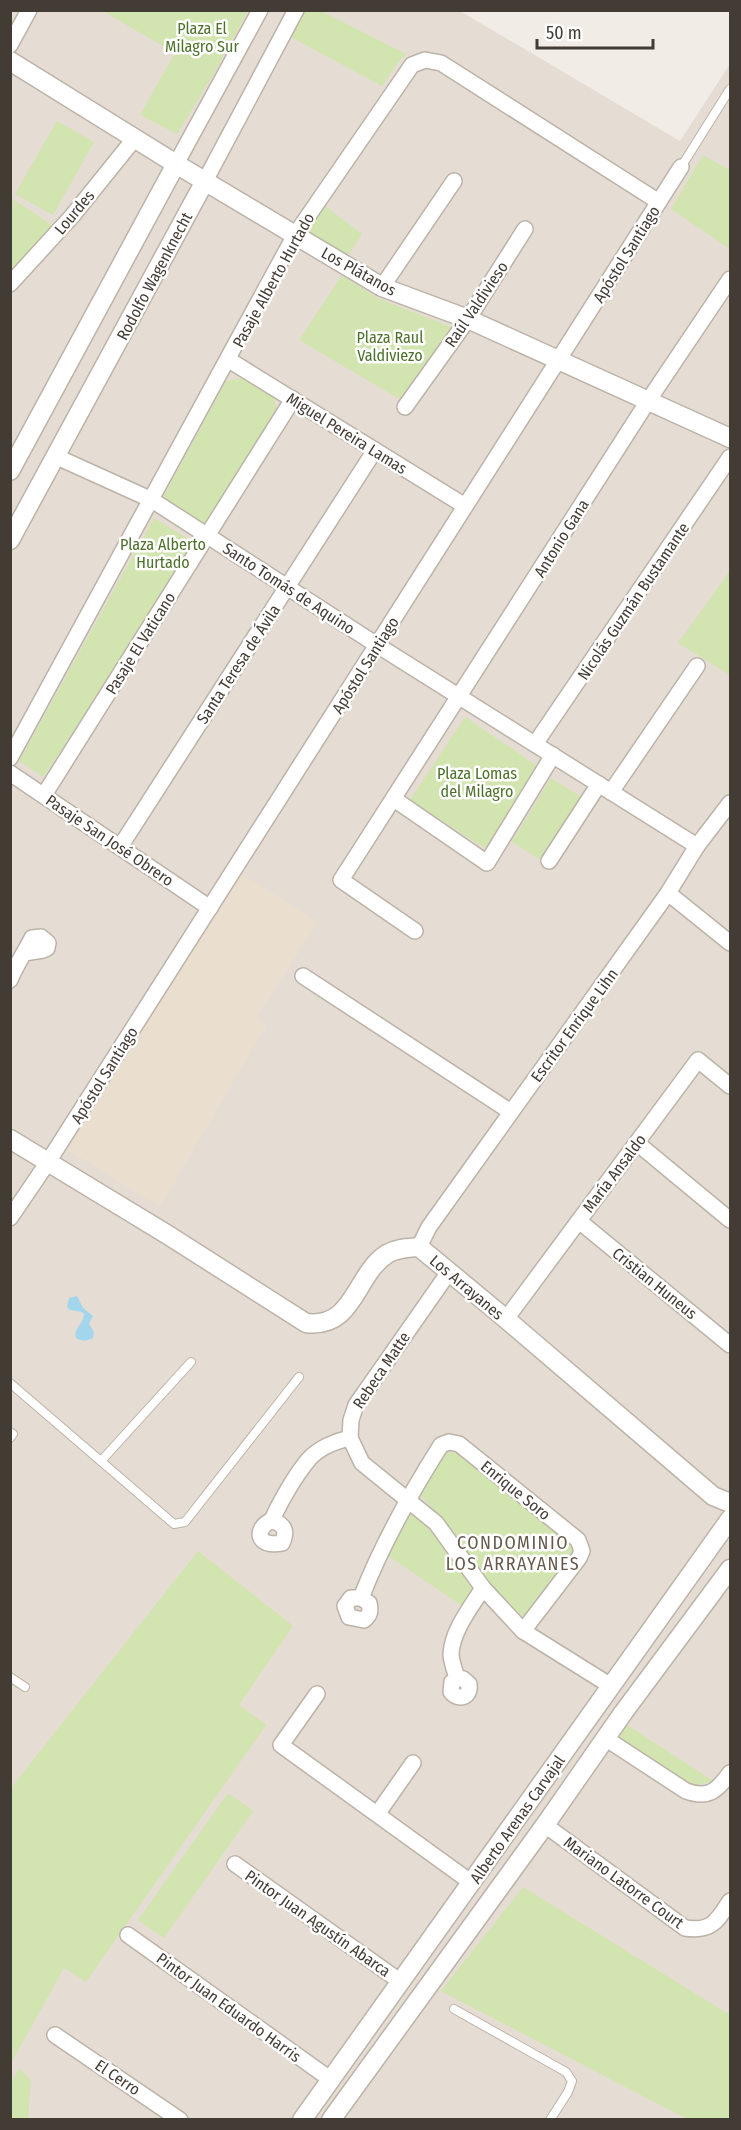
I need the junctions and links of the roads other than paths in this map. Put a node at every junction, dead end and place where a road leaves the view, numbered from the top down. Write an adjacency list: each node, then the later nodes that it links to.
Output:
1 (29, 10): 4 (street)
2 (260, 10): 8 (street, Rodolfo Wagenknecht)
3 (296, 10): 10 (street, Rodolfo Wagenknecht)
4 (10, 45)
5 (10, 61): 7 (street, Los Plátanos)
6 (730, 89): 9 (lane)
7 (135, 138): 8 (street, Los Plátanos); 16 (street, Lourdes)
8 (176, 164): 10 (street, Los Plátanos); 28 (street, Rodolfo Wagenknecht)
9 (681, 167): 12 (street, Apóstol Santiago)
10 (205, 181): 14 (street, Los Plátanos); 26 (street, Rodolfo Wagenknecht)
11 (454, 181): 17 (street)
12 (659, 202): 14 (street, Pasaje Alberto Hurtado); 20 (street, Apóstol Santiago)
13 (525, 229): 18 (street, Raúl Valdivieso)
14 (295, 235): 17 (street, Los Plátanos); 19 (street, Pasaje Alberto Hurtado)
15 (730, 279): 22 (street, Antonio Gana)
16 (10, 284)
17 (382, 287): 18 (street, Los Plátanos)
18 (468, 319): 20 (street, Los Plátanos); 23 (street, Raúl Valdivieso)
19 (229, 360): 21 (street, Miguel Pereira Lamas); 29 (street, Pasaje Alberto Hurtado)
20 (558, 361): 22 (street, Los Plátanos); 30 (street, Apóstol Santiago)
21 (293, 399): 25 (street, Miguel Pereira Lamas); 31 (street, Pasaje El Vaticano)
22 (648, 401): 24 (street, Los Plátanos); 36 (street, Antonio Gana)
23 (405, 407)
24 (730, 438)
25 (375, 450): 30 (street, Miguel Pereira Lamas); 33 (street, Santa Teresa de Ávila)
26 (57, 456): 29 (street, Santo Tomás de Aquino); 32 (street, Rodolfo Wagenknecht)
27 (730, 457): 37 (street, Nicolás Guzmán Bustamante)
28 (10, 471)
29 (152, 500): 31 (street, Santo Tomás de Aquino); 39 (street, Pasaje Alberto Hurtado)
30 (465, 506): 34 (street, Apóstol Santiago)
31 (208, 536): 33 (street, Santo Tomás de Aquino); 42 (street, Pasaje El Vaticano)
32 (10, 540)
33 (287, 587): 34 (street, Santo Tomás de Aquino); 46 (street, Santa Teresa de Ávila)
34 (377, 645): 36 (street, Santo Tomás de Aquino); 49 (street, Apóstol Santiago)
35 (698, 666): 41 (street)
36 (460, 697): 37 (street, Santo Tomás de Aquino); 43 (street, Antonio Gana)
37 (535, 744): 38 (street, Santo Tomás de Aquino)
38 (553, 756): 41 (street, Santo Tomás de Aquino); 43 (street)
39 (10, 758)
40 (10, 773): 42 (street, Pasaje San José Obrero)
41 (605, 788): 45 (street, Santo Tomás de Aquino); 47 (street)
42 (44, 795): 46 (street, Pasaje San José Obrero)
43 (394, 799): 50 (street, Antonio Gana)
44 (730, 804): 45 (street, Escritor Enrique Lihn)
45 (697, 846): 48 (street, Escritor Enrique Lihn)
46 (120, 847): 49 (street, Pasaje San José Obrero)
47 (549, 861)
48 (668, 892): 51 (street); 56 (street, Escritor Enrique Lihn)
49 (210, 908): 59 (street, Apóstol Santiago)
50 (415, 931)
51 (730, 943)
52 (24, 953): 54 (street)
53 (303, 976): 56 (street)
54 (10, 980)
55 (730, 1086): 58 (street, María Ansaldo)
56 (511, 1112): 63 (street, Escritor Enrique Lihn)
57 (10, 1139): 59 (street, Los Arrayanes)
58 (637, 1143): 61 (street, María Ansaldo); 62 (street)
59 (48, 1162): 60 (street, Apóstol Santiago); 63 (street, Los Arrayanes)
60 (10, 1218)
61 (579, 1221): 65 (street, María Ansaldo); 66 (street, Cristian Huneus)
62 (730, 1221)
63 (419, 1247): 64 (street, Los Arrayanes)
64 (449, 1272): 65 (street, Los Arrayanes); 72 (street, Rebeca Matte)
65 (506, 1318): 75 (street, Los Arrayanes)
66 (729, 1339)
67 (191, 1362): 73 (lane)
68 (299, 1377): 73 (lane)
69 (10, 1383): 73 (lane)
70 (10, 1432): 71 (lane)
71 (10, 1438)
72 (350, 1438): 74 (street); 77 (street)
73 (101, 1461)
74 (409, 1500): 79 (street); 80 (street); 81 (street, Enrique Soro)
75 (730, 1503)
76 (730, 1519): 84 (street, Alberto Arenas Carvajal)
77 (272, 1520)
78 (730, 1569): 87 (street, Alberto Arenas Carvajal)
79 (483, 1588): 81 (street); 83 (street)
80 (361, 1598)
81 (523, 1631): 84 (street)
82 (10, 1677): 85 (lane)
83 (457, 1678)
84 (611, 1686): 93 (street, Alberto Arenas Carvajal)
85 (25, 1687)
86 (316, 1694): 90 (street)
87 (606, 1738): 89 (street); 91 (street, Alberto Arenas Carvajal)
88 (413, 1763): 90 (street)
89 (730, 1773)
90 (378, 1813): 93 (street)
91 (545, 1825): 94 (street, Mariano Latorre Court); 102 (street, Alberto Arenas Carvajal)
92 (234, 1864): 96 (street, Pintor Juan Agustín Abarca)
93 (471, 1883): 96 (street, Alberto Arenas Carvajal)
94 (730, 1902)
95 (128, 1935): 99 (street, Pintor Juan Eduardo Harris)
96 (401, 1982): 99 (street, Alberto Arenas Carvajal)
97 (454, 2009): 103 (lane)
98 (55, 2035): 100 (street, El Cerro)
99 (330, 2079): 101 (street, Alberto Arenas Carvajal)
100 (180, 2120)
101 (302, 2120)
102 (331, 2120)
103 (549, 2120)

